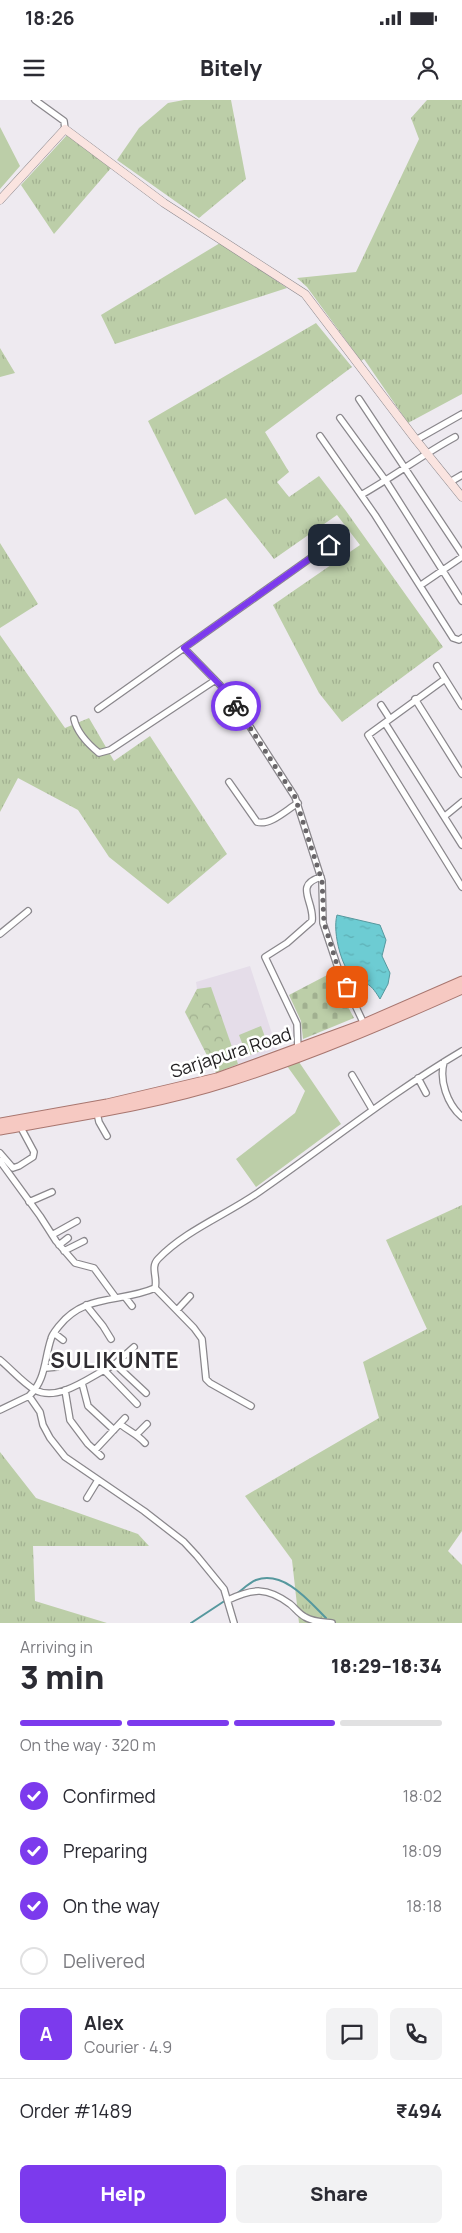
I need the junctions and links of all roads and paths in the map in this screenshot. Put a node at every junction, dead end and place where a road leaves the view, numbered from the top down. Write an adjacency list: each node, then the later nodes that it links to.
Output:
1 (35, 100): 2 (street)
2 (66, 129): 3 (street); 9 (street)
3 (0, 200)
4 (359, 399): 11 (street)
5 (462, 414): 9 (street)
6 (340, 418): 13 (street)
7 (320, 436): 15 (street)
8 (455, 437): 10 (street)
9 (416, 440): 10 (street)
10 (426, 453): 11 (street); 14 (street)
11 (406, 468): 13 (street); 18 (street)
12 (462, 475): 14 (street)
13 (386, 481): 15 (street); 19 (street)
14 (450, 482): 16 (street)
15 (361, 495): 20 (street)
16 (462, 497)
17 (337, 556): 23 (street)
18 (462, 556): 19 (street)
19 (443, 570): 20 (street); 21 (street)
20 (421, 585): 22 (street)
21 (462, 601)
22 (462, 638)
23 (184, 648): 26 (street); 30 (street)
24 (437, 666): 25 (street)
25 (445, 679): 27 (street); 29 (street)
26 (214, 681): 31 (street); 36 (street)
27 (416, 700): 32 (street); 33 (street)
28 (381, 705): 32 (street)
29 (462, 706)
30 (98, 709)
31 (74, 719)
32 (388, 721): 37 (street); 40 (street)
33 (462, 774)
34 (229, 782): 36 (street)
35 (462, 802): 37 (street)
36 (298, 804): 39 (street)
37 (445, 816): 38 (street)
38 (462, 845)
39 (321, 877): 45 (street); 47 (street)
40 (462, 887)
41 (28, 911): 42 (street)
42 (0, 934)
43 (462, 981): 45 (main road, Sarjapura Road)
44 (462, 989): 47 (main road, Sarjapura Road)
45 (364, 1024): 47 (main road, Sarjapura Road)
46 (462, 1051): 48 (street)
47 (298, 1052): 53 (main road, Sarjapura Road); 55 (main road, Sarjapura Road)
48 (444, 1062): 50 (street); 54 (street)
49 (352, 1075): 52 (street)
50 (418, 1078): 51 (street); 52 (street)
51 (426, 1093)
52 (372, 1109): 69 (street)
53 (97, 1113): 56 (main road, Sarjapura Road); 58 (street)
54 (462, 1117)
55 (0, 1123)
56 (20, 1126): 57 (main road, Sarjapura Road); 59 (street)
57 (0, 1130)
58 (107, 1136)
59 (0, 1153)
60 (0, 1161): 62 (street)
61 (52, 1192): 62 (street)
62 (29, 1202): 64 (street)
63 (77, 1221): 64 (street)
64 (52, 1235): 67 (street)
65 (68, 1238): 67 (street)
66 (84, 1241): 68 (street)
67 (59, 1245): 68 (street)
68 (64, 1251): 72 (street)
69 (155, 1288): 70 (street); 75 (street)
70 (125, 1296): 72 (street); 74 (street)
71 (190, 1296): 75 (street)
72 (116, 1298): 73 (street)
73 (86, 1306): 76 (street); 77 (street)
74 (132, 1306)
75 (177, 1310): 92 (street)
76 (54, 1333): 78 (street); 84 (street)
77 (111, 1339)
78 (63, 1340)
79 (134, 1347): 83 (street)
80 (144, 1359): 83 (street)
81 (0, 1360): 87 (street)
82 (66, 1360): 84 (street)
83 (115, 1364): 85 (street); 89 (street)
84 (46, 1368): 87 (street)
85 (104, 1370): 86 (street); 91 (street)
86 (82, 1383): 88 (street); 97 (street)
87 (35, 1390): 88 (street); 90 (street)
88 (64, 1390): 100 (street)
89 (146, 1393)
90 (29, 1396): 93 (street); 102 (street)
91 (137, 1404)
92 (251, 1406)
93 (0, 1410)
94 (126, 1418): 95 (street)
95 (120, 1424): 97 (street); 98 (street)
96 (147, 1424): 98 (street)
97 (114, 1430): 100 (street)
98 (137, 1434): 99 (street)
99 (145, 1443)
100 (95, 1450): 101 (street)
101 (101, 1456)
102 (98, 1480): 103 (street); 104 (street)
103 (87, 1498)
104 (227, 1598): 105 (street); 106 (street)
105 (234, 1623)
106 (332, 1623)

